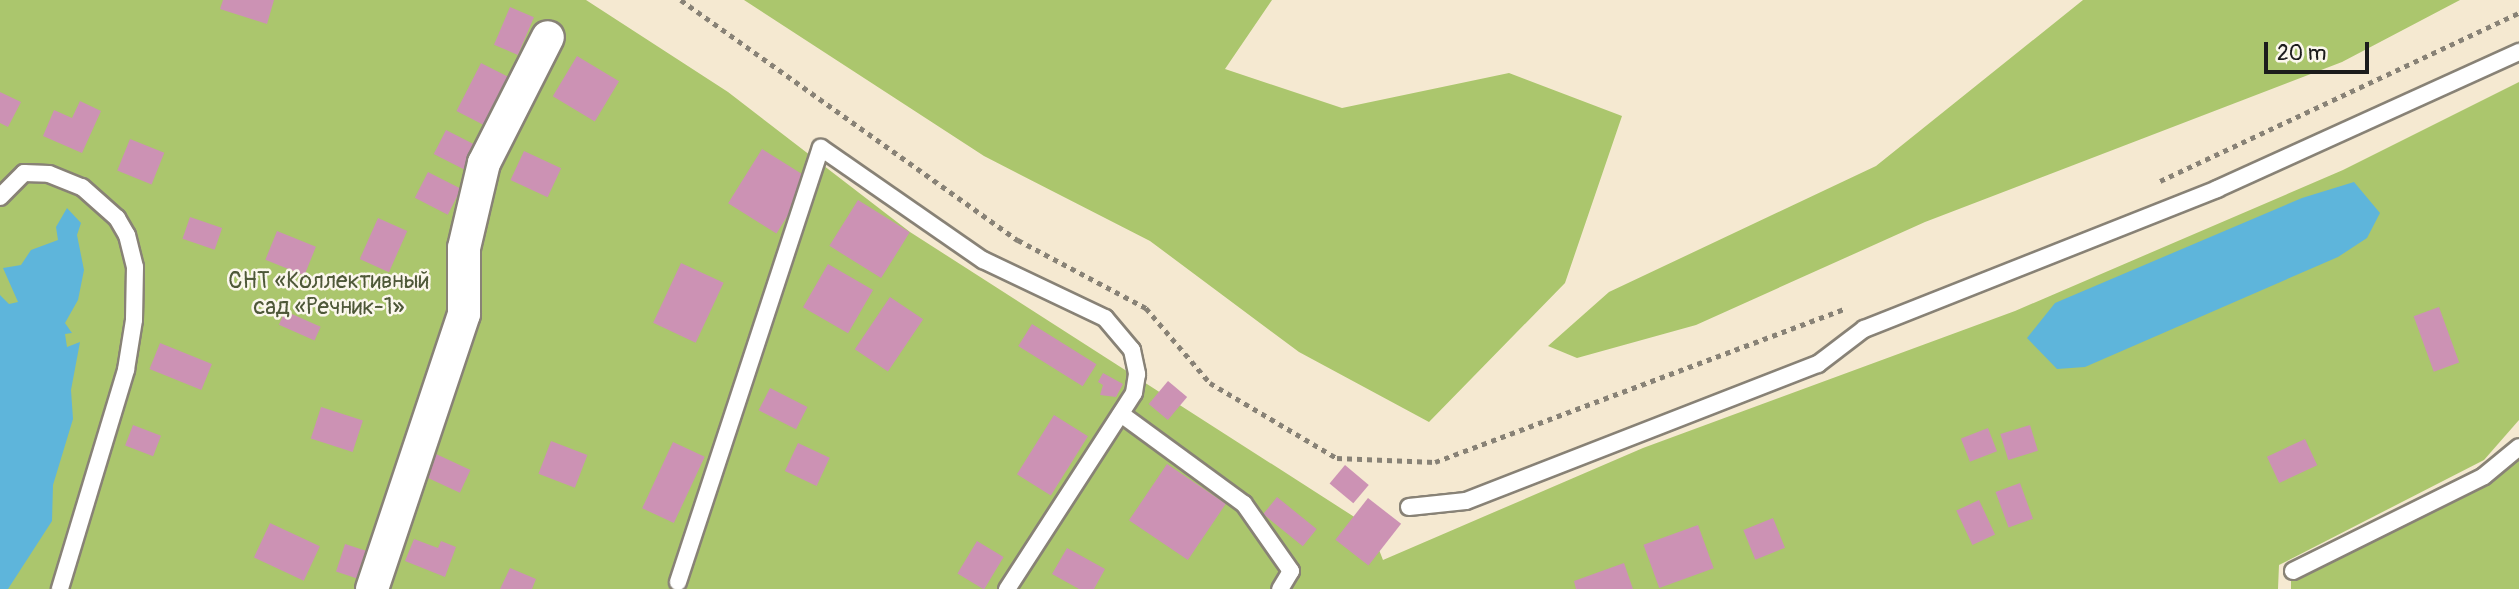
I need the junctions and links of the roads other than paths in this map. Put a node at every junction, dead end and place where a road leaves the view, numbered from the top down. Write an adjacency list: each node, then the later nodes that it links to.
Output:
1 (548, 37): 10 (street)
2 (2519, 52): 6 (lane)
3 (0, 197): 9 (lane)
4 (1121, 414): 8 (lane); 11 (lane); 12 (lane)
5 (2519, 447): 7 (lane)
6 (1409, 507)
7 (2293, 571)
8 (678, 582)
9 (60, 589)
10 (372, 589)
11 (1007, 589)
12 (1280, 589)

